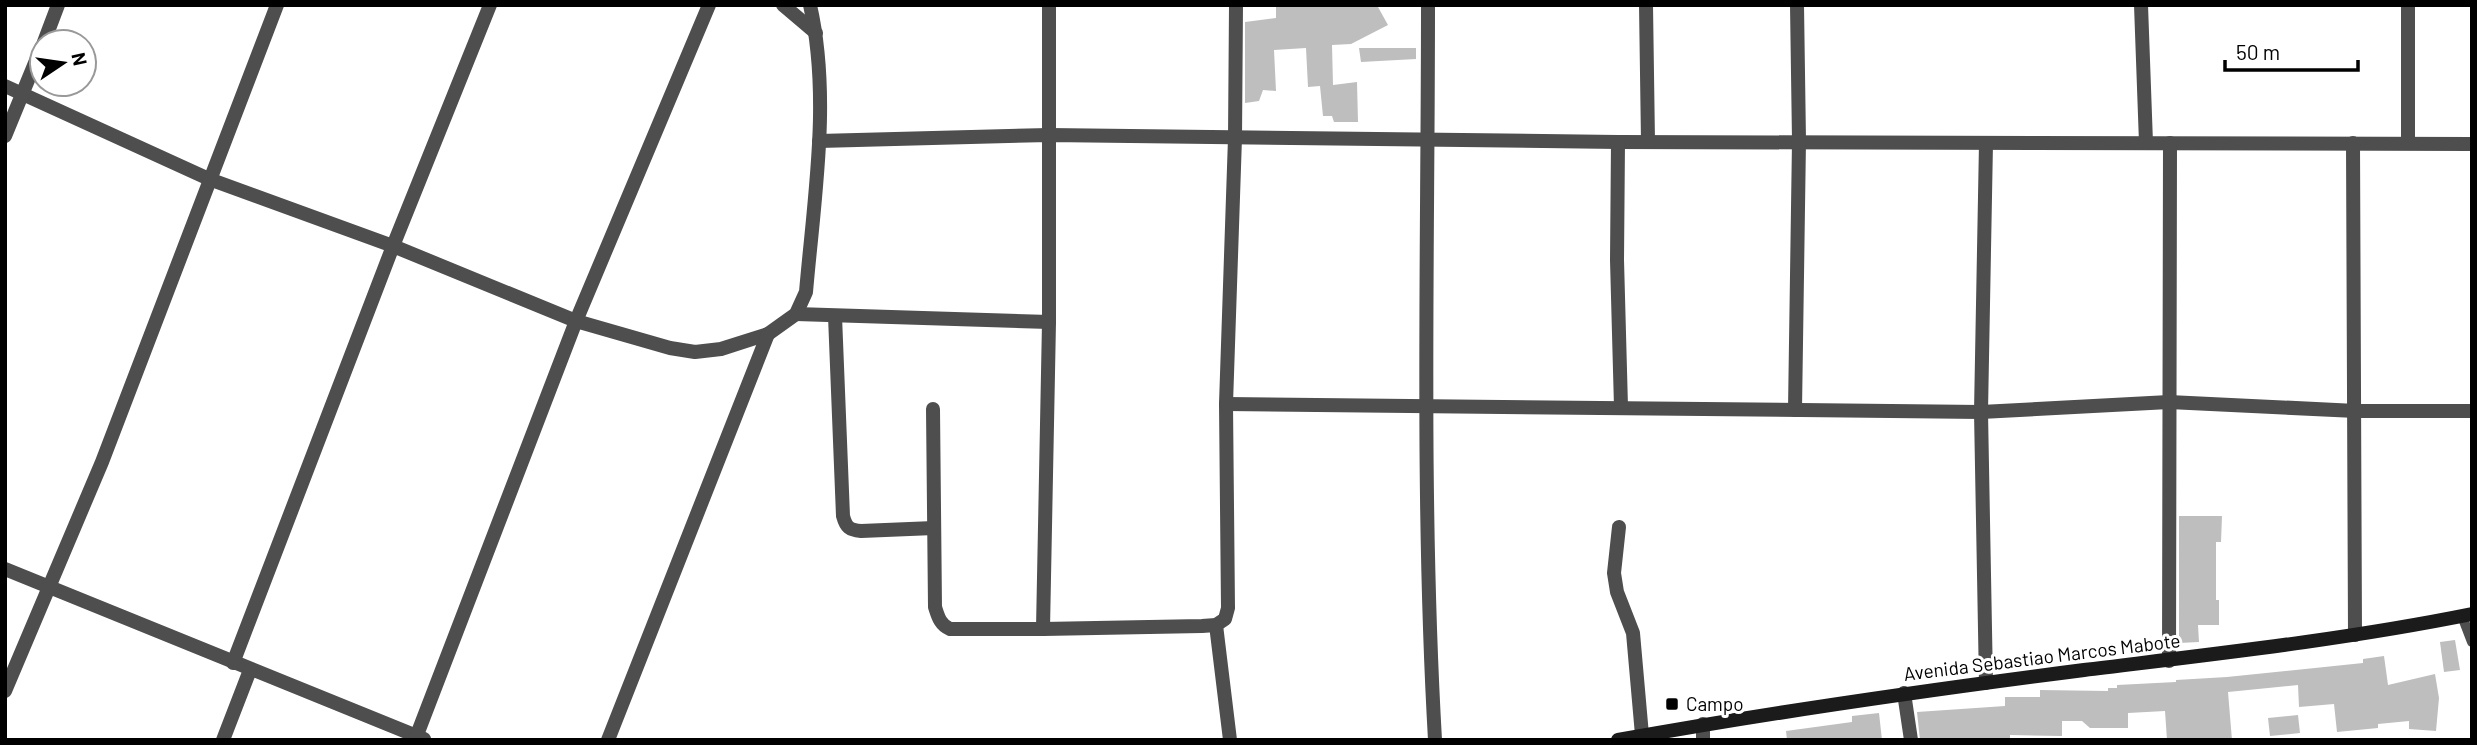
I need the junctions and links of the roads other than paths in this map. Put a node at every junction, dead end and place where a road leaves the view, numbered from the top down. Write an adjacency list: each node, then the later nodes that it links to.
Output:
1 (58, 5): 14 (street)
2 (277, 5): 33 (street)
3 (490, 5): 34 (street)
4 (709, 5): 37 (street)
5 (783, 5): 15 (street)
6 (810, 5): 15 (street)
7 (1049, 5): 19 (street)
8 (1236, 5): 21 (street)
9 (1428, 5): 22 (street)
10 (1646, 5): 26 (street)
11 (1797, 5): 24 (street)
12 (2141, 5): 28 (street)
13 (2408, 5): 31 (street)
14 (49, 28)
15 (816, 33): 23 (street)
16 (28, 82): 18 (street)
17 (5, 86): 18 (street)
18 (23, 94): 20 (street); 33 (street)
19 (1049, 135): 21 (street); 23 (street); 38 (street)
20 (5, 136)
21 (1235, 138): 22 (street); 41 (street)
22 (1428, 139): 25 (street); 42 (street)
23 (819, 141): 35 (street)
24 (1799, 141): 26 (street); 27 (street); 45 (street)
25 (1618, 142): 26 (street); 43 (street)
26 (1648, 142)
27 (1986, 143): 28 (street); 48 (street)
28 (2146, 143): 29 (street)
29 (2170, 143): 30 (street); 40 (street)
30 (2353, 143): 31 (street); 46 (street)
31 (2407, 143): 32 (street)
32 (2472, 144)
33 (209, 179): 34 (street); 52 (street)
34 (393, 246): 37 (street); 59 (street)
35 (796, 314): 36 (street); 39 (street)
36 (835, 316): 38 (street); 50 (street)
37 (576, 321): 39 (street); 66 (street)
38 (1049, 322): 55 (street)
39 (768, 334): 68 (street)
40 (2169, 402): 46 (street); 48 (street); 58 (street)
41 (1226, 404): 42 (street); 54 (street)
42 (1426, 405): 43 (street); 70 (street)
43 (1621, 407): 45 (street)
44 (933, 410): 50 (street)
45 (1795, 410): 48 (street)
46 (2356, 411): 47 (street); 56 (street)
47 (2472, 411)
48 (1981, 412): 61 (street)
49 (1619, 527): 65 (street)
50 (934, 528): 55 (street)
51 (5, 569): 52 (street)
52 (48, 586): 59 (street); 62 (street)
53 (2467, 615): 56 (main road, Avenida Sebastiao Marcos Mabote); 57 (lane)
54 (1216, 625): 55 (street); 69 (street)
55 (1043, 629)
56 (2355, 635): 58 (main road, Avenida Sebastiao Marcos Mabote)
57 (2472, 642)
58 (2169, 661): 61 (main road, Avenida Sebastiao Marcos Mabote)
59 (233, 663): 60 (street)
60 (250, 670): 66 (street); 67 (street)
61 (1986, 683): 63 (main road, Avenida Sebastiao Marcos Mabote)
62 (5, 691)
63 (1905, 693): 64 (main road, Avenida Sebastiao Marcos Mabote); 73 (street)
64 (1703, 724): 65 (main road, Avenida Sebastiao Marcos Mabote); 72 (street)
65 (1642, 735): 71 (main road, Avenida Sebastiao Marcos Mabote)
66 (419, 739)
67 (223, 740)
68 (608, 740)
69 (1230, 740)
70 (1434, 740)
71 (1618, 740)
72 (1703, 740)
73 (1910, 740)

